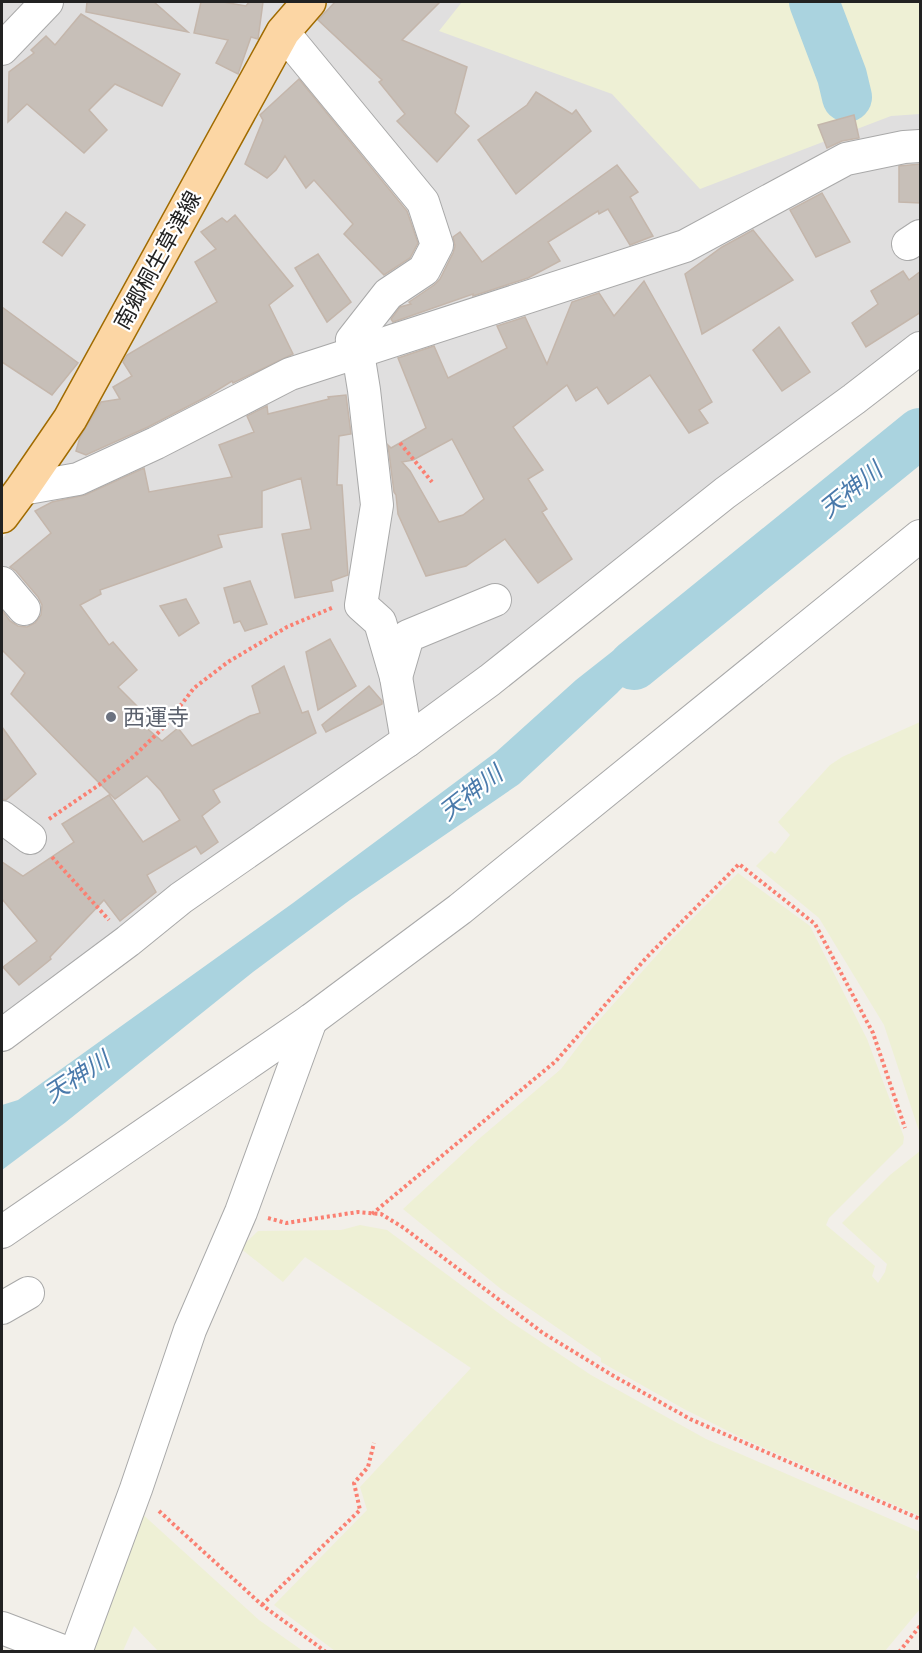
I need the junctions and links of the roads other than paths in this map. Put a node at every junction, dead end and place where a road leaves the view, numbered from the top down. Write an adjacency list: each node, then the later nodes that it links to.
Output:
1 (47, 2): 4 (street)
2 (309, 2): 3 (main road, 南郷桐生草津線)
3 (283, 32): 7 (street); 8 (main road, 南郷桐生草津線)
4 (2, 49)
5 (921, 146): 7 (street)
6 (921, 348): 15 (street)
7 (358, 353): 8 (street); 14 (street)
8 (22, 489): 9 (main road, 南郷桐生草津線)
9 (2, 516)
10 (921, 536): 18 (street)
11 (2, 583): 13 (street)
12 (495, 600): 14 (street)
13 (24, 609)
14 (396, 677): 15 (street)
15 (407, 741): 19 (street)
16 (2, 817): 17 (street)
17 (30, 838)
18 (310, 1020): 20 (street); 25 (street)
19 (2, 1035)
20 (2, 1232)
21 (2, 1289): 22 (street)
22 (2, 1308)
23 (2, 1628): 24 (street)
24 (65, 1652)
25 (76, 1652)

